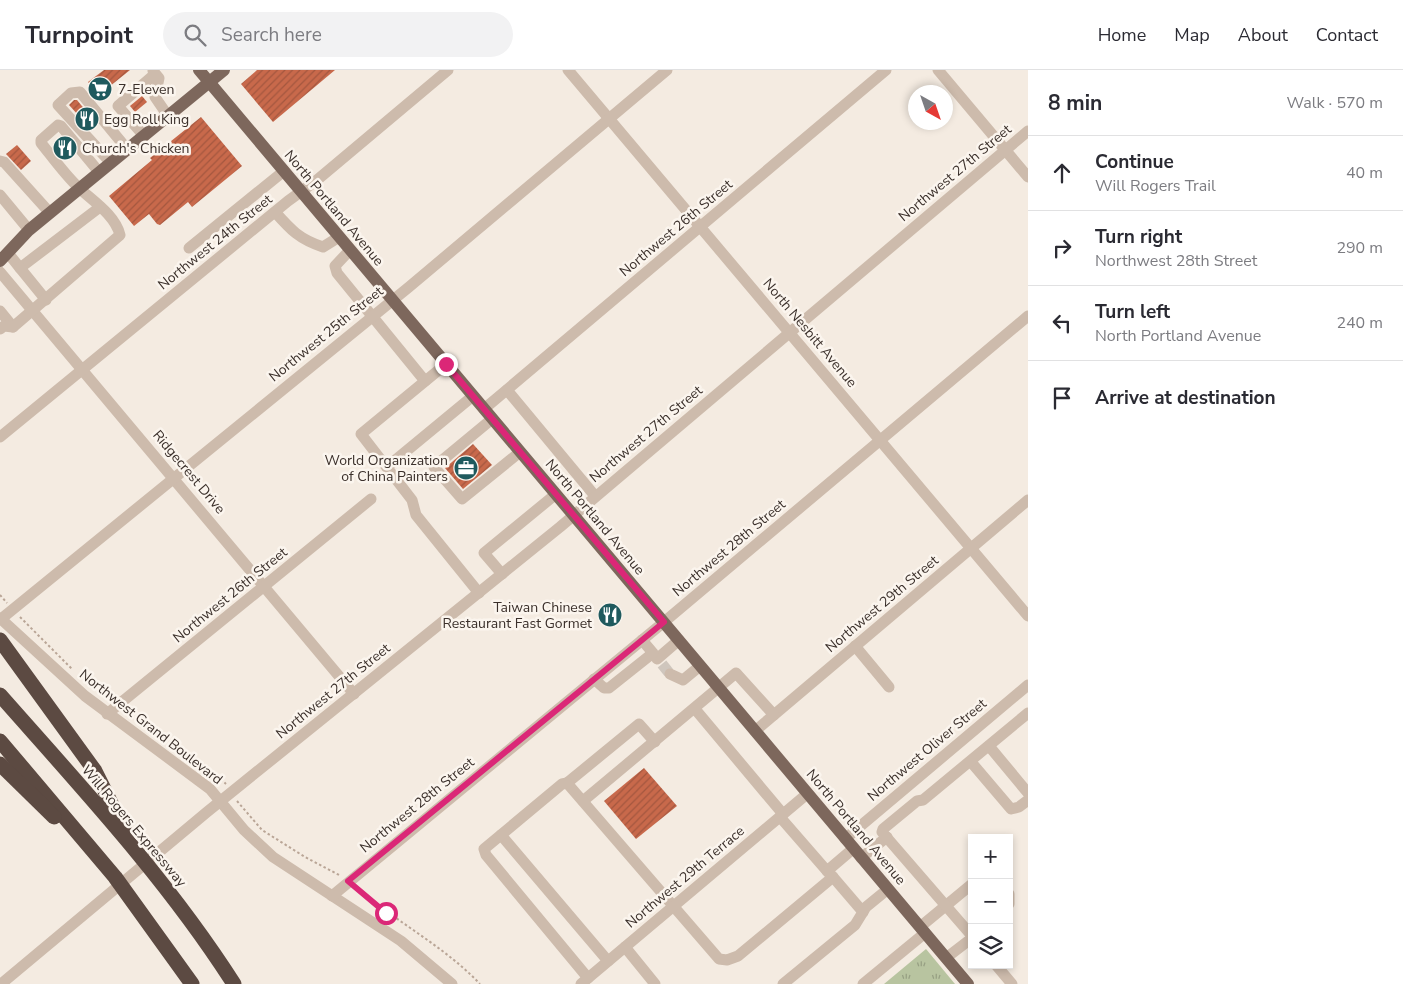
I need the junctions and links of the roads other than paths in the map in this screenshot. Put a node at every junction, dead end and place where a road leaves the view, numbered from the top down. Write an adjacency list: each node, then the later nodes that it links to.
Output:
1 (199, 70): 9 (main road, North Portland Avenue)
2 (224, 70): 9 (main road)
3 (448, 70): 22 (street, Northwest 24th Street)
4 (568, 70): 11 (street, North Nesbitt Avenue)
5 (667, 70): 11 (street, Northwest 25th Street)
6 (886, 70): 27 (street, Northwest 26th Street)
7 (938, 70): 15 (street)
8 (154, 72): 10 (street); 13 (street)
9 (210, 82): 10 (main road); 18 (main road, North Portland Avenue)
10 (168, 116): 13 (main road)
11 (609, 119): 27 (street, North Nesbitt Avenue); 37 (street, Northwest 25th Street)
12 (1028, 131): 15 (street, Northwest 27th Street)
13 (144, 136): 14 (main road)
14 (127, 149): 17 (main road); 17 (street)
15 (1005, 150): 20 (street); 44 (street, Northwest 27th Street)
16 (0, 161): 26 (street)
17 (111, 163): 19 (main road)
18 (284, 171): 22 (main road, North Portland Avenue); 30 (street)
19 (99, 172): 21 (main road); 21 (street)
20 (1028, 177)
21 (80, 189): 24 (street); 26 (main road)
22 (301, 192): 25 (street, Northwest 24th Street); 29 (main road, North Portland Avenue)
23 (2, 203): 28 (street)
24 (100, 207): 33 (street); 36 (street)
25 (275, 212): 29 (street); 46 (street, Northwest 24th Street)
26 (50, 213): 28 (main road)
27 (700, 227): 44 (street, North Nesbitt Avenue); 48 (street, Northwest 26th Street)
28 (29, 230): 32 (main road)
29 (339, 237): 31 (main road, North Portland Avenue)
30 (190, 248)
31 (350, 250): 37 (main road, North Portland Avenue); 40 (street)
32 (3, 253): 33 (street)
33 (20, 268): 36 (street)
34 (0, 272): 35 (street, Ridgecrest Drive)
35 (4, 287): 39 (street, Ridgecrest Drive)
36 (46, 300): 39 (street)
37 (392, 300): 40 (street, Northwest 25th Street); 45 (main road, North Portland Avenue)
38 (0, 311): 42 (street)
39 (32, 311): 42 (street); 46 (street, Ridgecrest Drive)
40 (372, 316): 47 (street); 55 (street, Northwest 25th Street)
41 (1028, 316): 52 (street, Northwest 28th Street)
42 (13, 326): 43 (street)
43 (0, 329)
44 (789, 332): 52 (street, North Nesbitt Avenue); 57 (street, Northwest 27th Street)
45 (446, 364): 47 (street); 49 (main road, North Portland Avenue)
46 (83, 369): 51 (street, Northwest 24th Street); 55 (street, Ridgecrest Drive)
47 (424, 381): 54 (street)
48 (507, 390): 50 (street, Northwest 26th Street); 57 (street)
49 (473, 396): 50 (main road, North Portland Avenue); 54 (street)
50 (488, 414): 53 (main road, North Portland Avenue); 53 (street, Northwest 26th Street)
51 (0, 437)
52 (880, 440): 61 (street, North Nesbitt Avenue); 67 (street, Northwest 28th Street)
53 (520, 452): 56 (main road, North Portland Avenue)
54 (387, 467): 64 (street)
55 (174, 477): 63 (street, Ridgecrest Drive); 66 (street, Northwest 25th Street)
56 (556, 494): 60 (main road, North Portland Avenue); 62 (street)
57 (595, 496): 60 (street, Northwest 27th Street)
58 (371, 499): 63 (street, Northwest 26th Street)
59 (1028, 500): 61 (street, Northwest 29th Street)
60 (573, 515): 62 (street, Northwest 27th Street); 67 (main road, North Portland Avenue)
61 (970, 548): 65 (street, North Nesbitt Avenue); 71 (street, Northwest 29th Street)
62 (502, 574): 64 (street, Northwest 27th Street)
63 (264, 585): 82 (street, Ridgecrest Drive); 85 (street, Northwest 26th Street)
64 (479, 593): 82 (street, Northwest 27th Street)
65 (1028, 616)
66 (1, 618): 85 (street, Northwest Grand Boulevard)
67 (664, 622): 69 (street, Northwest 28th Street); 70 (main road, North Portland Avenue)
68 (0, 640): 107 (highway)
69 (642, 640): 72 (street, Northwest 28th Street); 73 (street)
70 (679, 640): 73 (street); 74 (main road, North Portland Avenue)
71 (855, 646): 79 (street); 86 (street, Northwest 29th Street)
72 (619, 658): 75 (street); 77 (street, Northwest 28th Street)
73 (657, 659): 75 (street)
74 (700, 666): 76 (street); 80 (main road, North Portland Avenue)
75 (628, 673): 77 (street)
76 (670, 674)
77 (594, 679): 112 (street, Northwest 28th Street)
78 (1028, 685): 88 (street, Northwest Oliver Street)
79 (889, 687)
80 (720, 689): 83 (street); 86 (street); 87 (main road, North Portland Avenue)
81 (0, 694): 107 (highway, Will Rogers Expressway)
82 (354, 694): 99 (street, Northwest 27th Street)
83 (695, 709): 90 (street); 102 (street)
84 (1028, 713): 91 (street)
85 (107, 714): 99 (street, Northwest Grand Boulevard)
86 (774, 715): 87 (street, Northwest 29th Street)
87 (755, 731): 97 (main road, North Portland Avenue)
88 (966, 737): 91 (street); 95 (street, Northwest Oliver Street)
89 (0, 741): 109 (highway)
90 (655, 742): 94 (street); 100 (street)
91 (985, 750): 92 (street); 96 (street)
92 (971, 762): 98 (street); 101 (street)
93 (0, 764): 109 (highway)
94 (568, 783): 100 (street); 105 (street)
95 (906, 787): 101 (street); 103 (street, Northwest Oliver Street)
96 (1028, 793)
97 (807, 794): 102 (street, Northwest 29th Terrace); 106 (main road, North Portland Avenue)
98 (1028, 800)
99 (221, 801): 112 (street, Northwest Grand Boulevard); 124 (street, Northwest 27th Street)
100 (583, 801): 113 (street)
101 (917, 801): 104 (street)
102 (781, 816): 108 (street); 113 (street, Northwest 29th Terrace)
103 (872, 816): 104 (street); 106 (street, Northwest Oliver Street)
104 (885, 833): 106 (street); 114 (street)
105 (501, 835): 121 (street); 123 (street)
106 (853, 848): 108 (street); 111 (main road, North Portland Avenue)
107 (136, 850): 126 (highway, Will Rogers Expressway)
108 (830, 874): 113 (street); 115 (street)
109 (115, 877): 125 (highway)
110 (968, 887): 114 (street)
111 (888, 889): 115 (street); 116 (main road, North Portland Avenue)
112 (332, 896): 127 (street, Northwest Grand Boulevard)
113 (673, 906): 119 (street, Northwest 29th Terrace)
114 (946, 906): 116 (street); 117 (street)
115 (863, 912): 129 (street)
116 (923, 930): 120 (main road, North Portland Avenue); 130 (street)
117 (968, 932)
118 (968, 940): 120 (street)
119 (625, 947): 121 (street, Northwest 29th Terrace); 128 (street)
120 (946, 958): 131 (main road, North Portland Avenue)
121 (608, 961): 123 (street, Northwest 29th Terrace)
122 (999, 969): 132 (street)
123 (585, 981)
124 (1, 984)
125 (192, 984)
126 (234, 984)
127 (452, 984)
128 (656, 984)
129 (783, 984)
130 (863, 984)
131 (968, 984)
132 (1012, 984)

